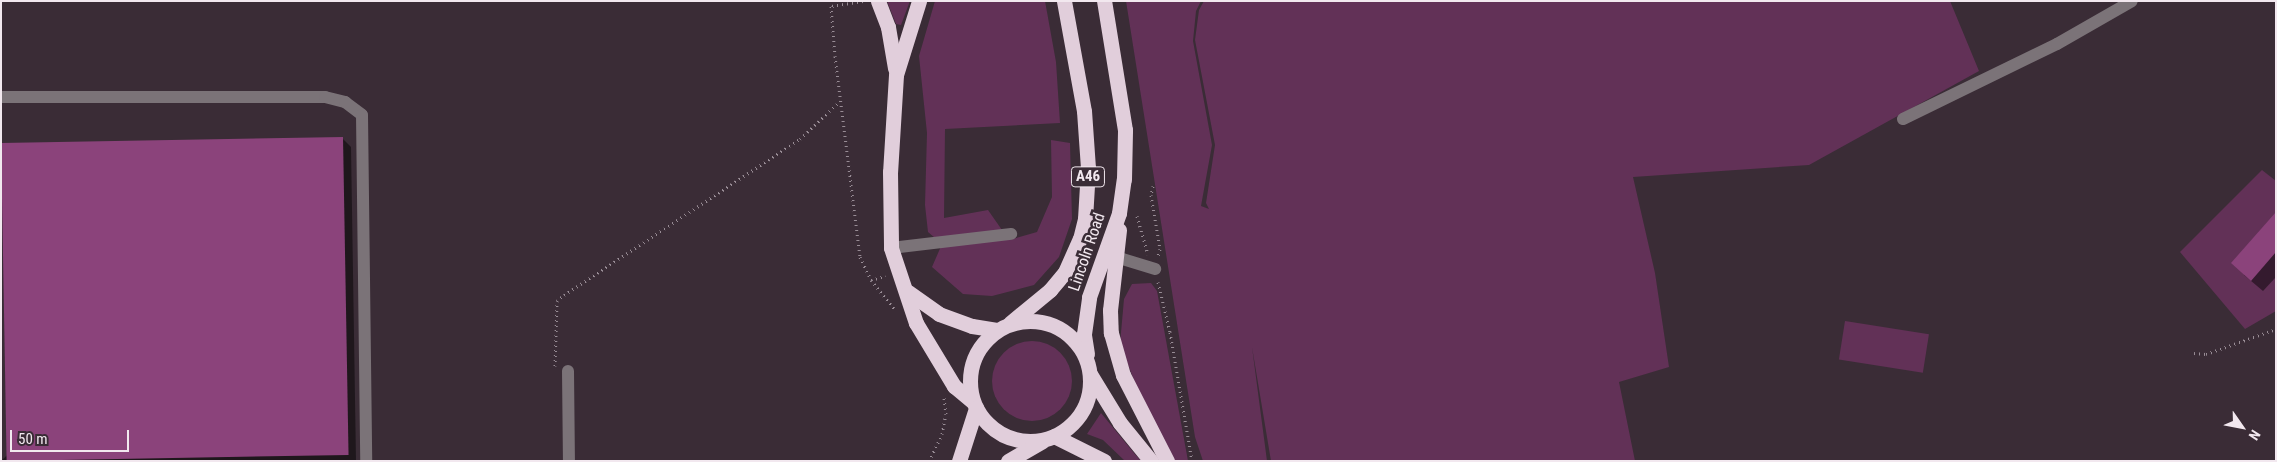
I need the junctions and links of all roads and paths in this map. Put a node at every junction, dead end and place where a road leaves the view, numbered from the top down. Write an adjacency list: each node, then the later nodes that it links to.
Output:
1 (864, 1): 7 (path)
2 (878, 1): 8 (highway)
3 (919, 1): 8 (highway)
4 (1064, 1): 20 (highway, Lincoln Road / A46)
5 (1104, 1): 13 (highway, Lincoln Road / A46)
6 (2132, 1): 11 (street)
7 (835, 56)
8 (896, 75): 16 (highway)
9 (1, 97): 27 (street)
10 (840, 101): 24 (path)
11 (1903, 119)
12 (1153, 186): 18 (path)
13 (1119, 213): 17 (highway, A46); 23 (highway, Lincoln Road / A46)
14 (1137, 216): 18 (path)
15 (1011, 234): 16 (street)
16 (891, 248): 19 (highway)
17 (1116, 256): 18 (street); 33 (highway, A46)
18 (1155, 269): 34 (path)
19 (908, 292): 20 (highway); 25 (highway)
20 (1002, 328): 23 (highway); 25 (highway)
21 (2276, 329): 22 (path)
22 (2194, 353)
23 (1089, 370): 26 (highway); 32 (highway, A46)
24 (568, 371): 28 (street)
25 (975, 405): 26 (highway); 29 (highway)
26 (1050, 438): 30 (highway); 31 (highway)
27 (366, 461)
28 (569, 461)
29 (959, 461)
30 (1008, 461)
31 (1104, 461)
32 (1151, 461)
33 (1167, 461)
34 (1192, 461)

